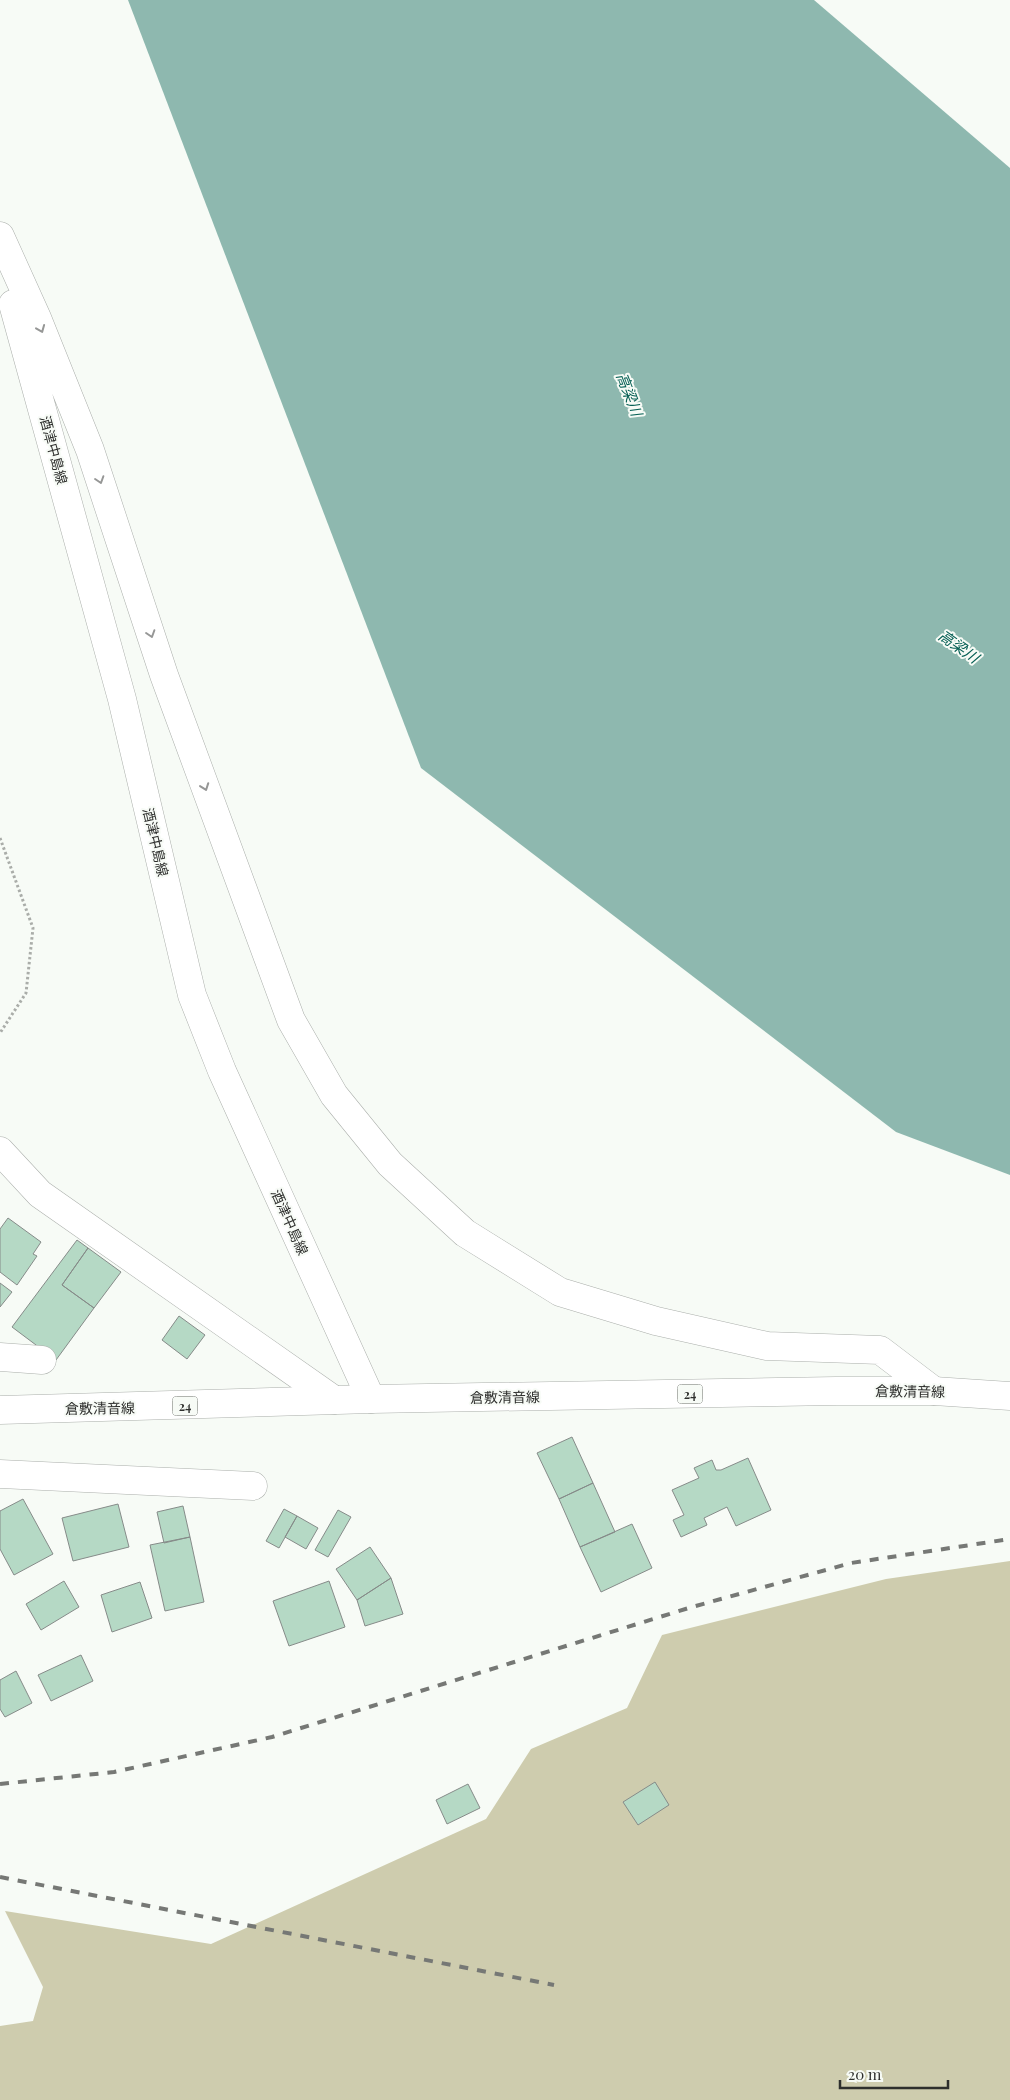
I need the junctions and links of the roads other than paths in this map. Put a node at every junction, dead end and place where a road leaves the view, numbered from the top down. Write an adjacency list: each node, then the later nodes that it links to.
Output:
1 (0, 236): 6 (main road, one-way to 6)
2 (0, 263): 8 (main road, 酒津中島線)
3 (0, 1151): 9 (main road)
4 (0, 1357): 5 (main road)
5 (42, 1360)
6 (934, 1391): 7 (main road, 倉敷清音線 / 24); 8 (main road, 倉敷清音線 / 24)
7 (1010, 1396)
8 (371, 1399): 9 (main road, 倉敷清音線 / 24)
9 (334, 1400): 10 (main road, 倉敷清音線 / 24)
10 (0, 1410)
11 (0, 1474): 12 (main road)
12 (253, 1486)

